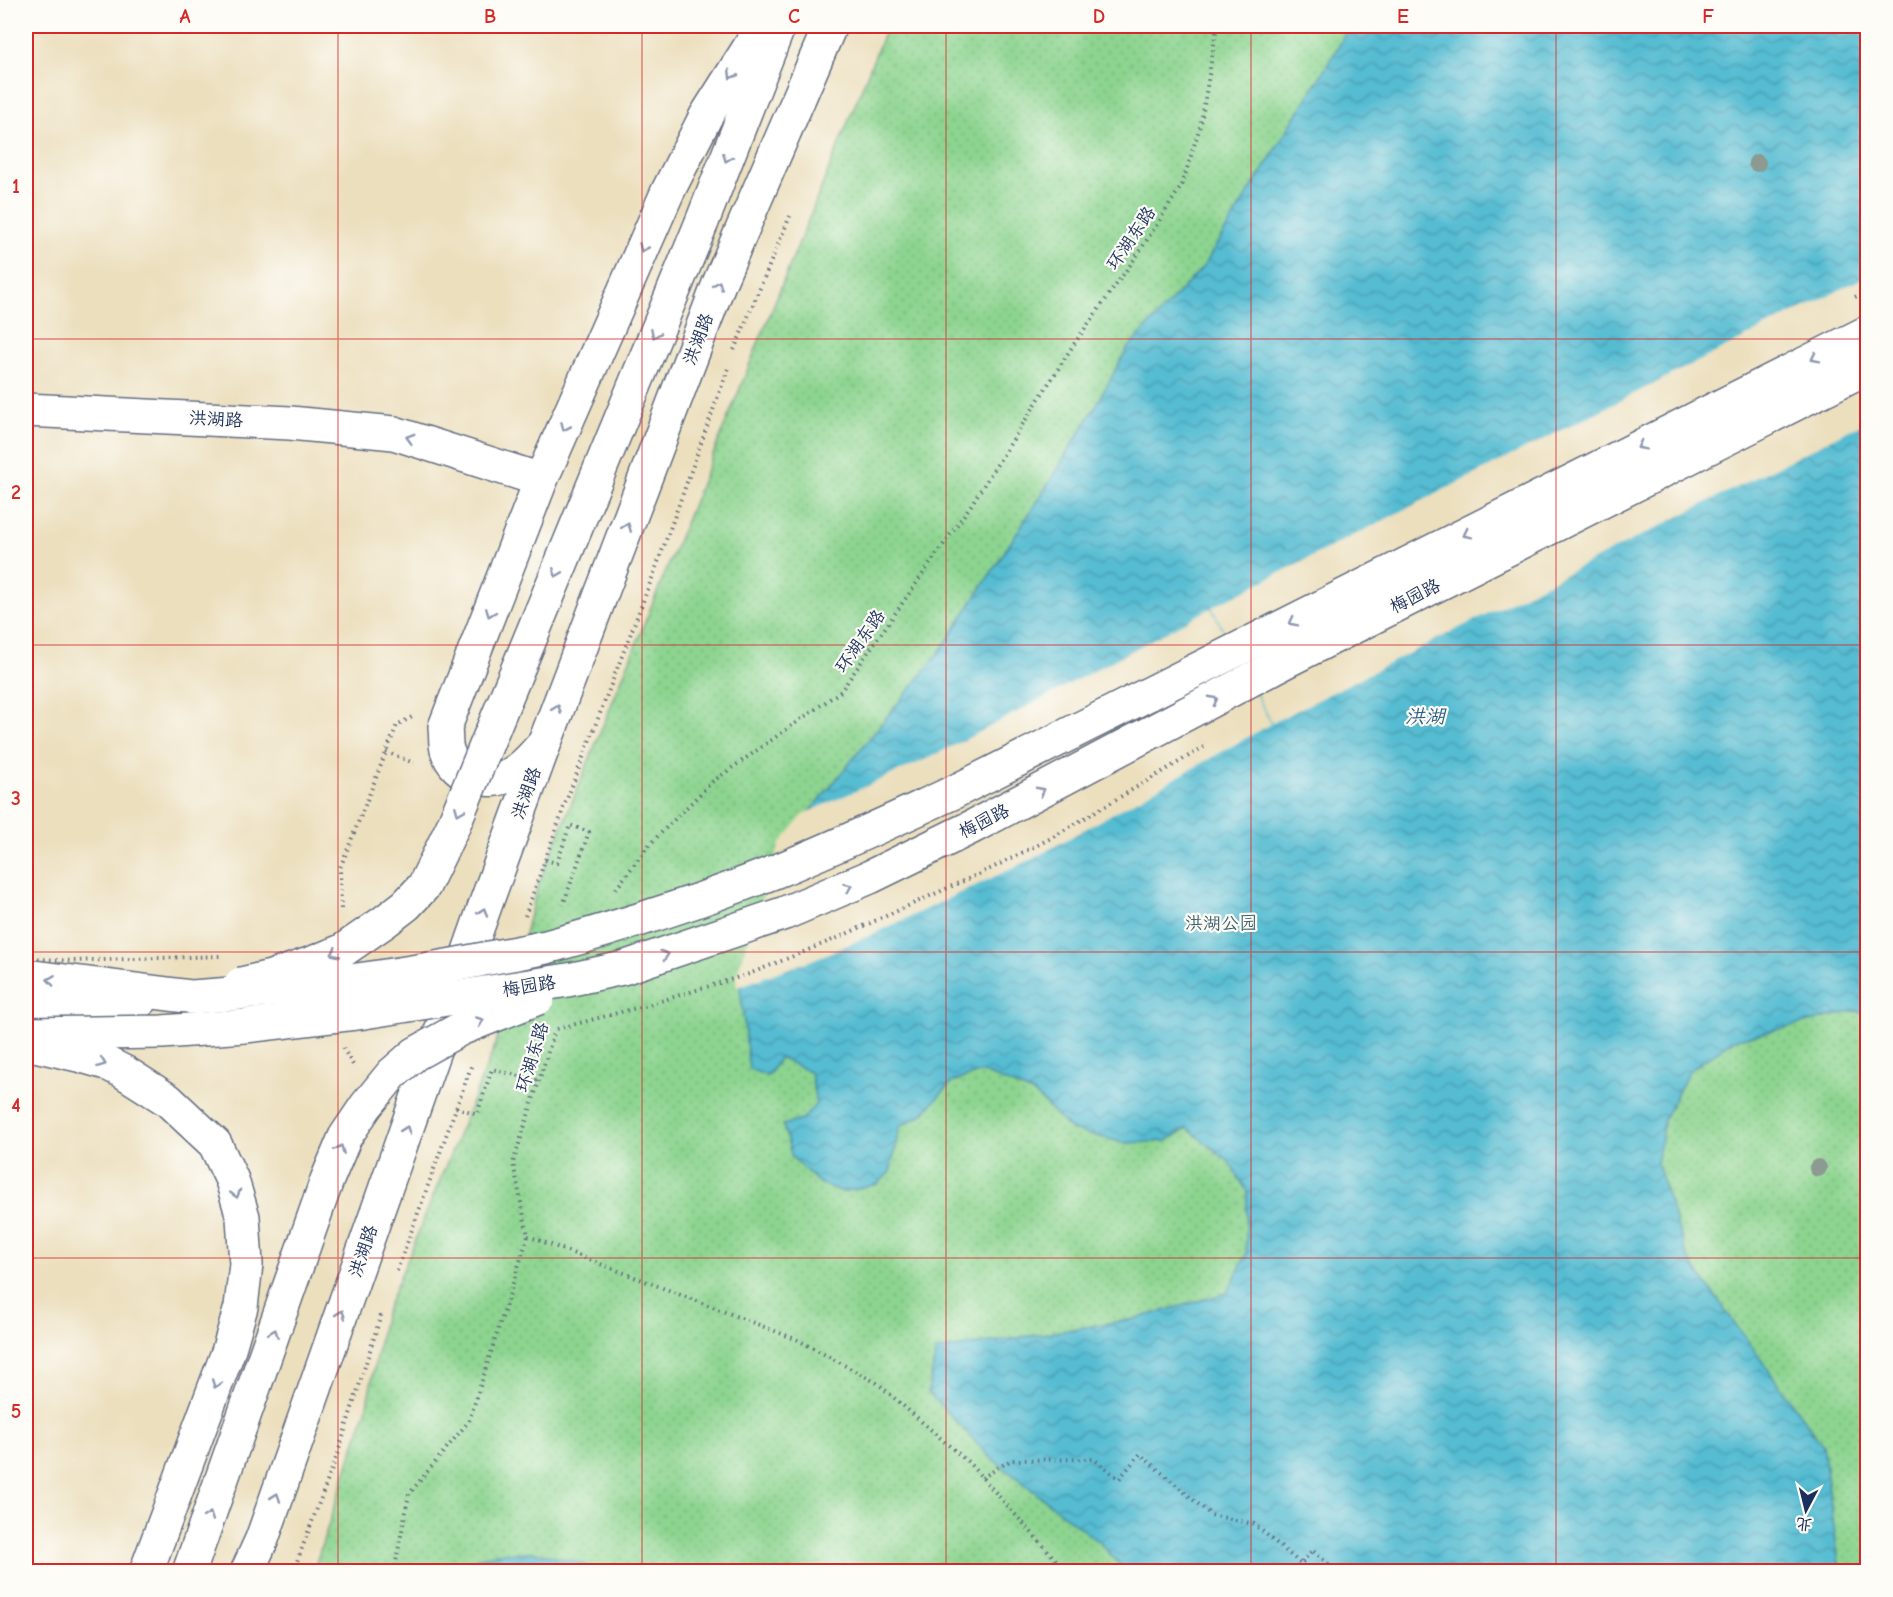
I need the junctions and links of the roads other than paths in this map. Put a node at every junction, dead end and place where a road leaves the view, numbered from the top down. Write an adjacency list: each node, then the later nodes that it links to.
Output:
1 (763, 26): 7 (main road, one-way to 7)
2 (779, 26): 12 (main road, one-way to 12, bridge)
3 (830, 26): 8 (main road, 洪湖路, one-way to 3)
4 (1868, 332): 12 (main road, 梅园路, one-way to 12, bridge)
5 (1868, 367): 10 (main road, 梅园路, one-way to 5, bridge)
6 (26, 410): 7 (main road, 洪湖路, one-way to 6)
7 (541, 480): 8 (main road, one-way to 8)
8 (545, 742): 9 (main road, 洪湖路, one-way to 8)
9 (464, 967): 14 (main road); 19 (main road, 洪湖路, one-way to 9)
10 (623, 968): 15 (main road, 梅园路, bridge); 18 (main road, one-way to 10, bridge)
11 (26, 976): 12 (main road, one-way to 11)
12 (192, 997): 13 (main road, 梅园路)
13 (26, 1002)
14 (26, 1024)
15 (26, 1034)
16 (26, 1043): 17 (main road, one-way to 17, bridge)
17 (146, 1572)
18 (189, 1572)
19 (248, 1572)

